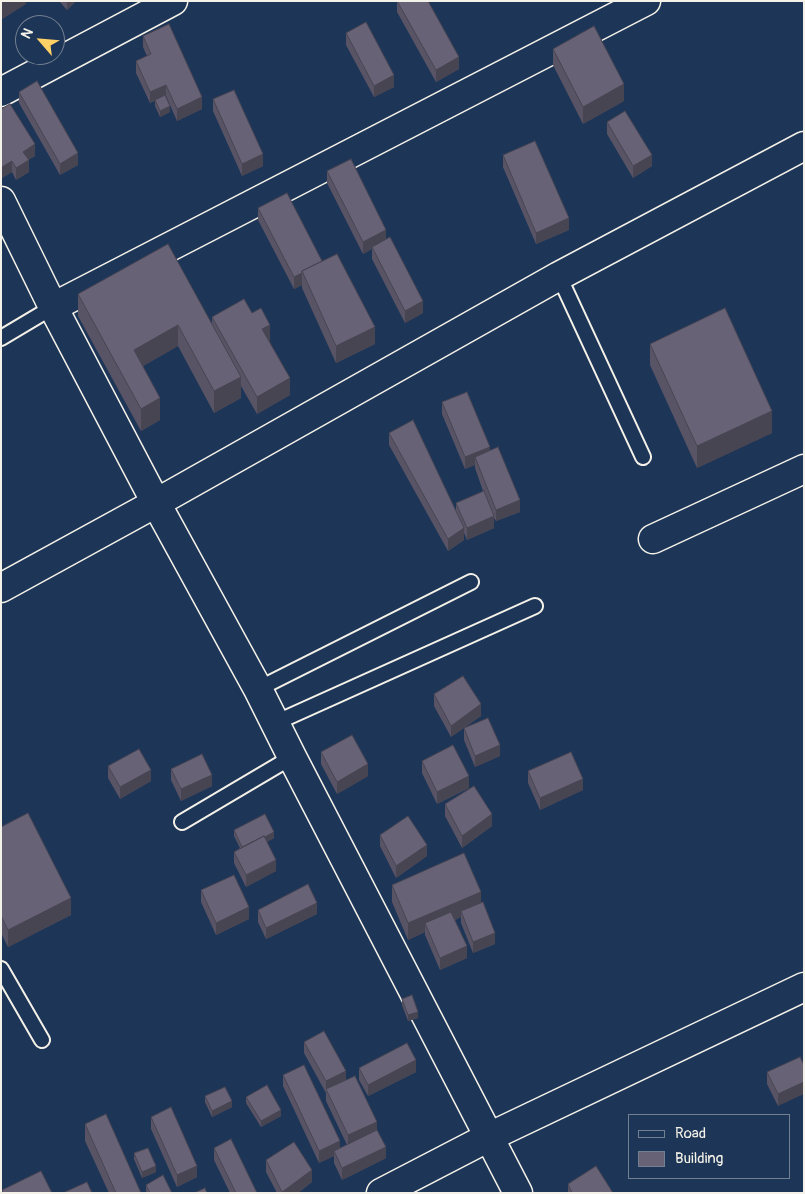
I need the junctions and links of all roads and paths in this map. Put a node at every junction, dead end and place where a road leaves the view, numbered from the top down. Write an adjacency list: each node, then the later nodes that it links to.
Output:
1 (173, 1): 3 (street)
2 (646, 1): 7 (street)
3 (1, 92)
4 (804, 146): 6 (street)
5 (1, 201): 7 (street)
6 (559, 276): 9 (lane); 11 (street)
7 (54, 307): 8 (lane); 11 (street)
8 (1, 338)
9 (643, 457)
10 (804, 468): 12 (street)
11 (156, 503): 14 (street); 16 (street)
12 (653, 539)
13 (471, 582): 16 (lane)
14 (1, 588)
15 (535, 606): 17 (lane)
16 (258, 689): 17 (street)
17 (275, 723): 18 (street)
18 (292, 757): 19 (lane); 23 (street)
19 (182, 822)
20 (1, 969): 22 (lane)
21 (804, 987): 23 (street)
22 (42, 1040)
23 (489, 1137): 24 (street); 25 (street)
24 (381, 1193)
25 (518, 1193)

